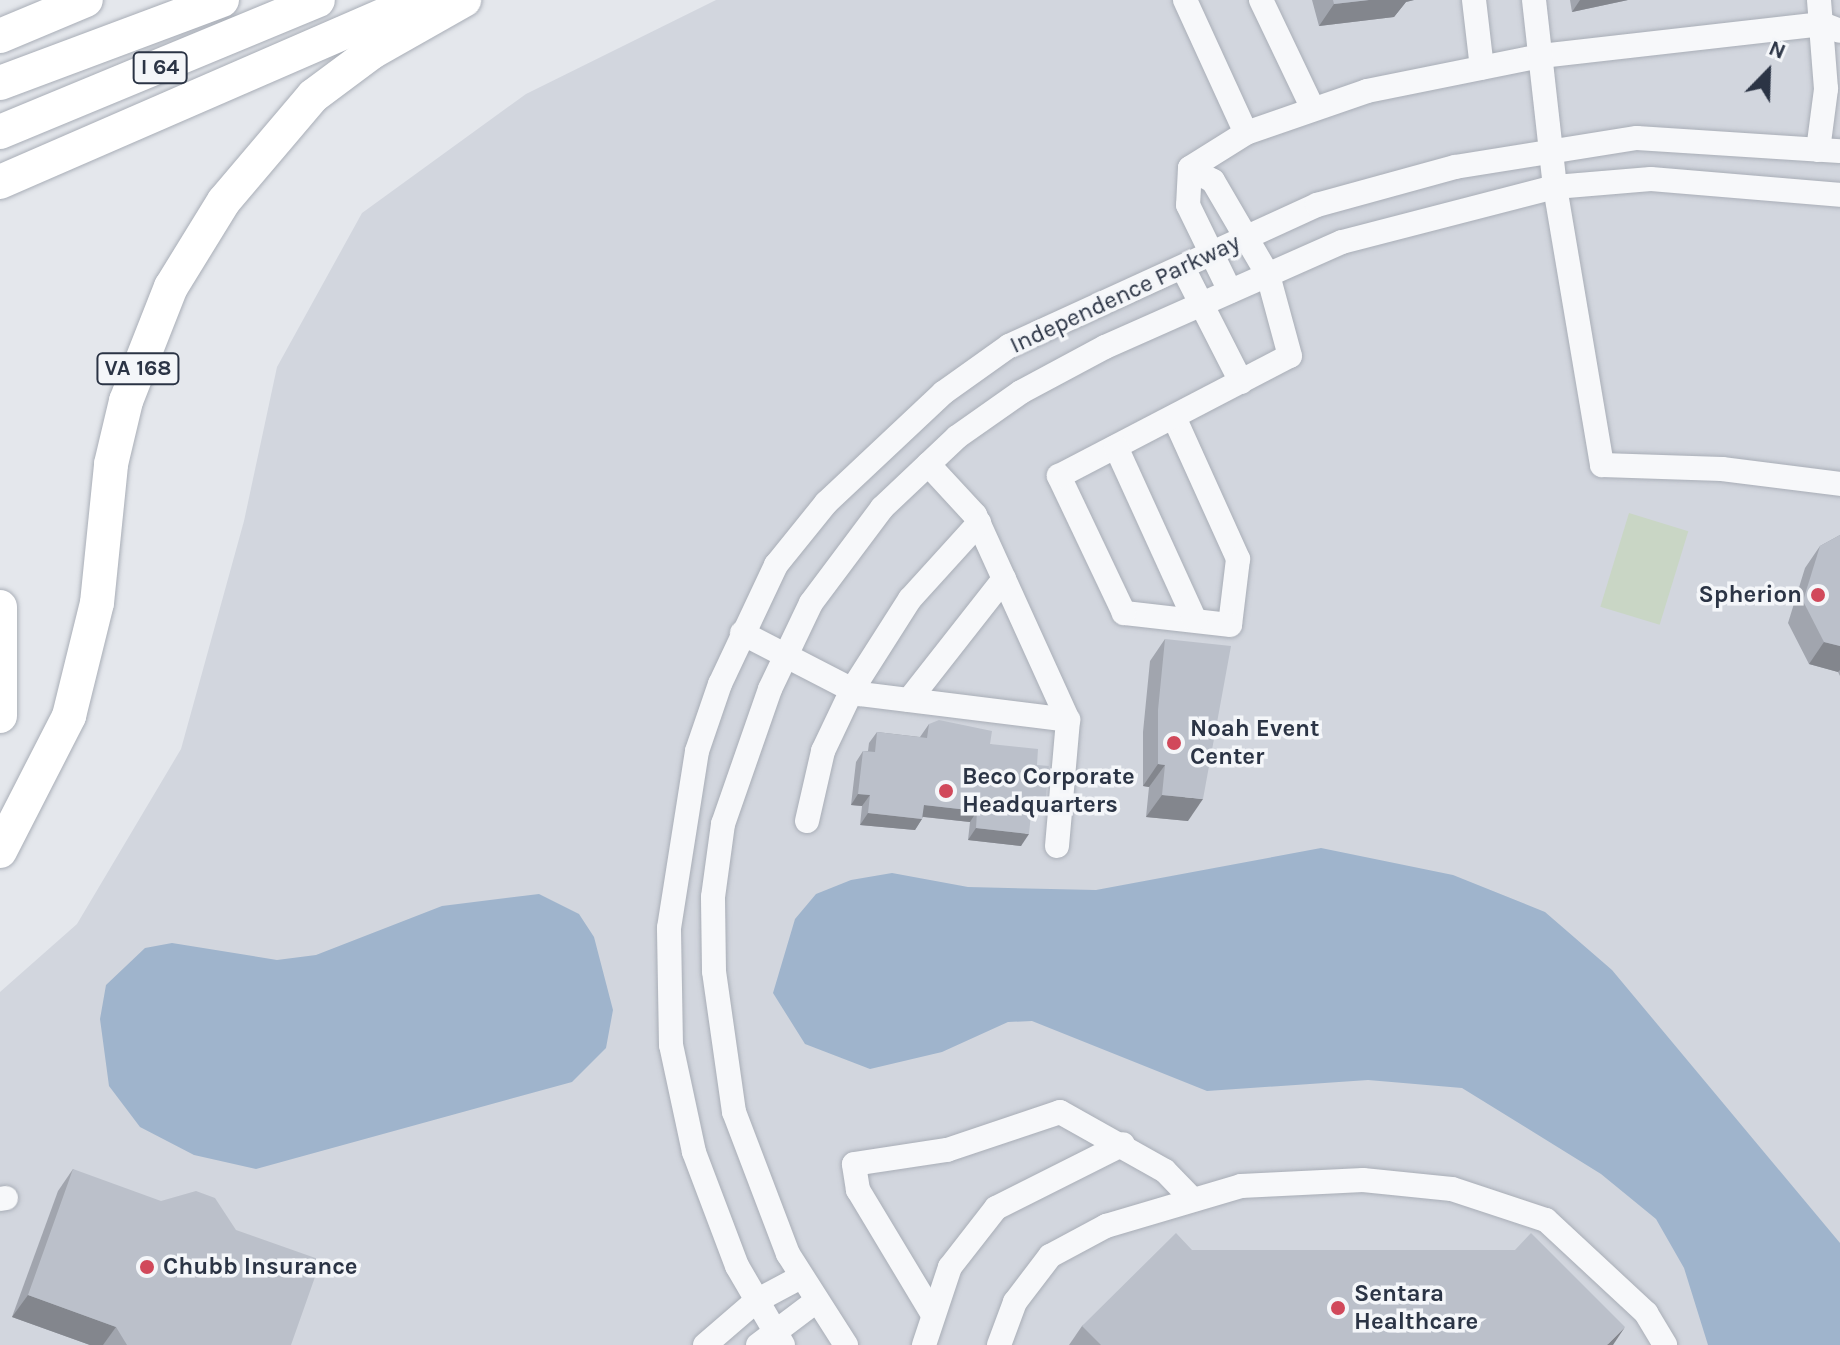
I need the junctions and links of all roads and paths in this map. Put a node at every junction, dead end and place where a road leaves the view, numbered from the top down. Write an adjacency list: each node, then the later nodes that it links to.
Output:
1 (86, 0): 11 (highway)
2 (222, 0): 14 (highway)
3 (318, 0): 16 (highway, I 64)
4 (419, 0): 21 (highway)
5 (464, 0): 47 (highway, VA 168)
6 (1185, 0): 17 (street)
7 (1261, 0): 15 (street)
8 (1474, 0): 13 (street)
9 (1534, 0): 12 (street)
10 (1827, 18): 12 (street); 19 (street)
11 (0, 36)
12 (1541, 56): 13 (street); 18 (street)
13 (1482, 68): 15 (street)
14 (0, 83)
15 (1312, 107): 17 (street)
16 (0, 132)
17 (1246, 133): 20 (street)
18 (1552, 150): 19 (street, Independence Parkway); 22 (street); 24 (street, Independence Parkway)
19 (1829, 151)
20 (1190, 168): 24 (street); 25 (street)
21 (0, 182)
22 (1555, 187): 23 (street, Independence Parkway); 27 (street, Independence Parkway); 34 (street)
23 (1840, 195)
24 (1247, 238): 25 (street, Independence Parkway); 27 (street)
25 (1210, 255): 26 (street, Independence Parkway); 28 (street)
26 (1183, 268): 29 (street); 39 (street, Independence Parkway)
27 (1268, 275): 28 (street, Independence Parkway); 30 (street)
28 (1230, 291): 29 (street, Independence Parkway)
29 (1201, 304): 30 (street); 33 (street, Independence Parkway)
30 (1241, 382): 31 (street)
31 (1174, 417): 32 (street); 38 (street)
32 (1116, 447): 38 (street); 38 (street)
33 (928, 464): 35 (street); 40 (street, Independence Parkway)
34 (1840, 484)
35 (979, 523): 36 (street); 41 (street)
36 (1004, 579): 42 (street); 44 (street)
37 (0, 607): 43 (highway)
38 (1195, 620)
39 (742, 633): 40 (street); 51 (street, Independence Parkway)
40 (786, 656): 41 (street); 50 (street, Independence Parkway)
41 (852, 690): 42 (street); 45 (street)
42 (909, 700): 44 (street)
43 (0, 716)
44 (1068, 720): 46 (street)
45 (807, 821)
46 (1057, 846)
47 (0, 851)
48 (1123, 1144): 49 (street); 53 (street); 53 (street)
49 (1190, 1197): 58 (street); 59 (street)
50 (801, 1277): 51 (street); 52 (street, Independence Parkway)
51 (756, 1301): 54 (street, Independence Parkway); 55 (street)
52 (815, 1302): 54 (street); 56 (street, Independence Parkway)
53 (932, 1313): 57 (street)
54 (772, 1341)
55 (705, 1345)
56 (846, 1345)
57 (924, 1345)
58 (999, 1345)
59 (1665, 1345)

